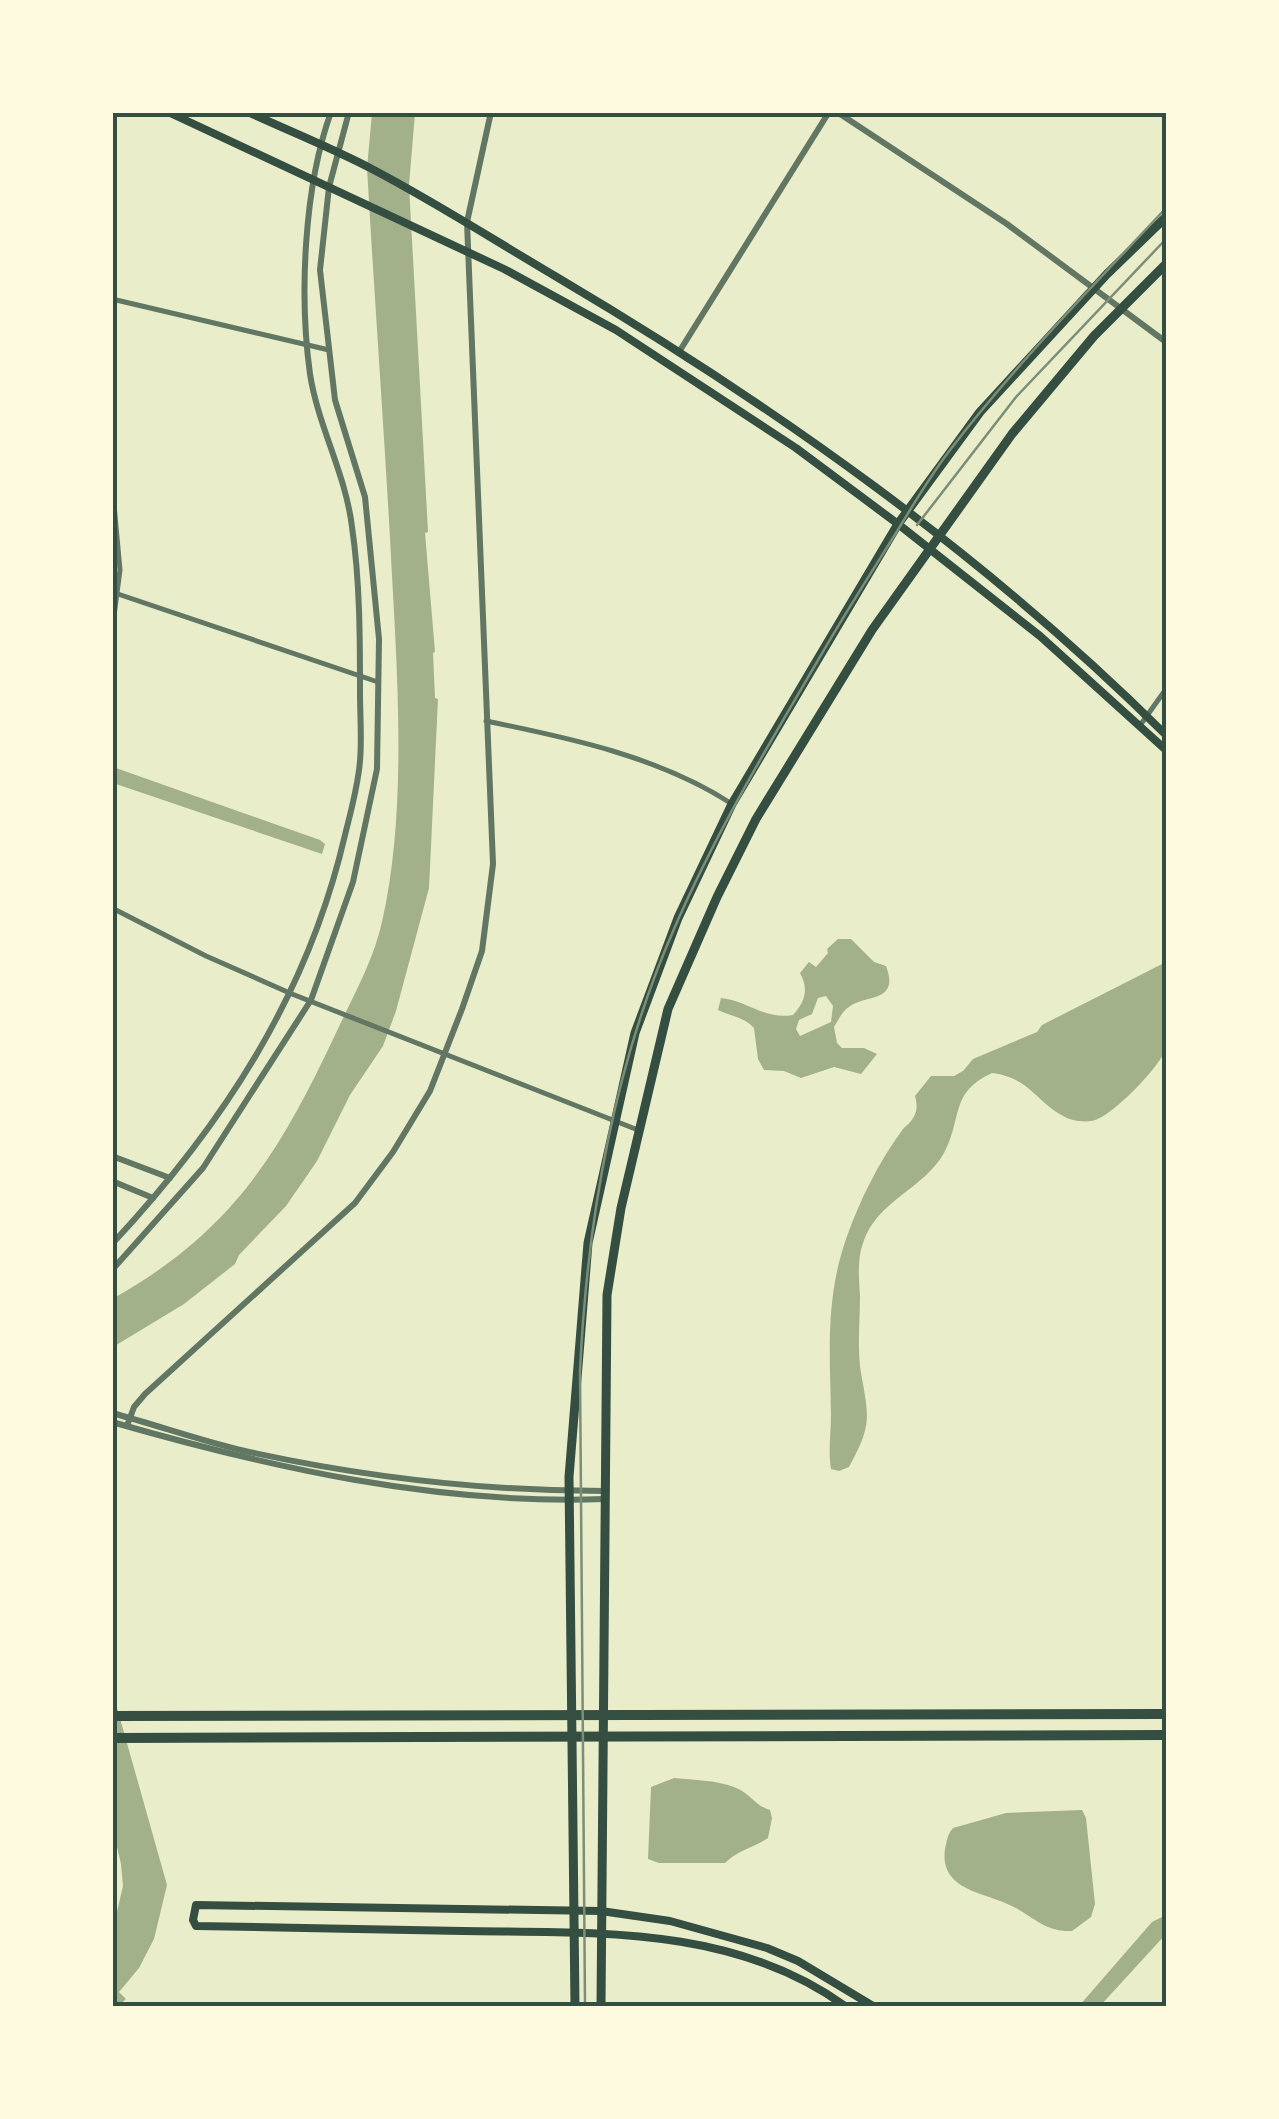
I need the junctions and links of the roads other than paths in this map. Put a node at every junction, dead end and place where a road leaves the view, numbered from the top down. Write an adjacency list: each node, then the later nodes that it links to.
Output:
1 (168, 112): 10 (main road)
2 (248, 112): 8 (main road)
3 (330, 112): 8 (street)
4 (348, 112): 9 (street)
5 (491, 112): 13 (street)
6 (829, 112): 22 (street)
7 (837, 112): 16 (street)
8 (319, 144): 9 (main road); 10 (street)
9 (336, 152): 11 (street); 13 (main road)
10 (313, 180): 11 (main road); 20 (street)
11 (328, 187): 14 (main road); 21 (street)
12 (1166, 217): 16 (main road)
13 (467, 222): 14 (street); 22 (main road)
14 (468, 253): 25 (main road); 34 (street)
15 (1166, 264): 18 (main road)
16 (1094, 288): 18 (street); 24 (main road)
17 (112, 299): 20 (street)
18 (1122, 308): 19 (street); 26 (main road)
19 (1166, 342)
20 (309, 345): 21 (street); 30 (street)
21 (329, 350): 31 (street)
22 (679, 352): 24 (main road)
23 (112, 482): 28 (street)
24 (908, 510): 25 (main road); 26 (main road)
25 (898, 524): 27 (main road); 37 (main road)
26 (939, 534): 27 (main road); 33 (main road)
27 (928, 548): 33 (main road); 43 (main road)
28 (116, 594): 29 (street); 30 (street)
29 (112, 631)
30 (360, 676): 31 (street); 39 (street)
31 (378, 682): 40 (street)
32 (1166, 689): 33 (street)
33 (1144, 720): 35 (main road); 36 (main road)
34 (486, 721): 37 (street); 41 (street)
35 (1166, 735)
36 (1166, 750)
37 (732, 804): 42 (main road)
38 (112, 908): 39 (street)
39 (292, 994): 40 (street); 45 (street)
40 (311, 1000): 41 (street); 49 (street)
41 (446, 1052): 42 (street); 52 (street)
42 (615, 1120): 43 (street); 54 (main road)
43 (638, 1130): 53 (main road)
44 (112, 1156): 45 (street)
45 (170, 1178): 47 (street)
46 (112, 1180): 47 (street)
47 (153, 1198): 48 (street)
48 (112, 1244)
49 (112, 1270)
50 (112, 1413): 52 (street)
51 (112, 1422): 52 (street)
52 (128, 1422): 54 (street)
53 (604, 1495): 54 (street); 60 (main road)
54 (570, 1496): 59 (main road)
55 (1166, 1714): 56 (highway)
56 (112, 1716)
57 (1166, 1735): 58 (highway)
58 (112, 1738)
59 (574, 1911): 60 (main road); 62 (main road); 62 (main road)
60 (602, 1911): 61 (main road); 66 (main road)
61 (600, 1932): 62 (main road); 64 (main road); 65 (main road)
62 (574, 1933): 63 (main road)
63 (575, 2006)
64 (601, 2006)
65 (845, 2006)
66 (872, 2006)

